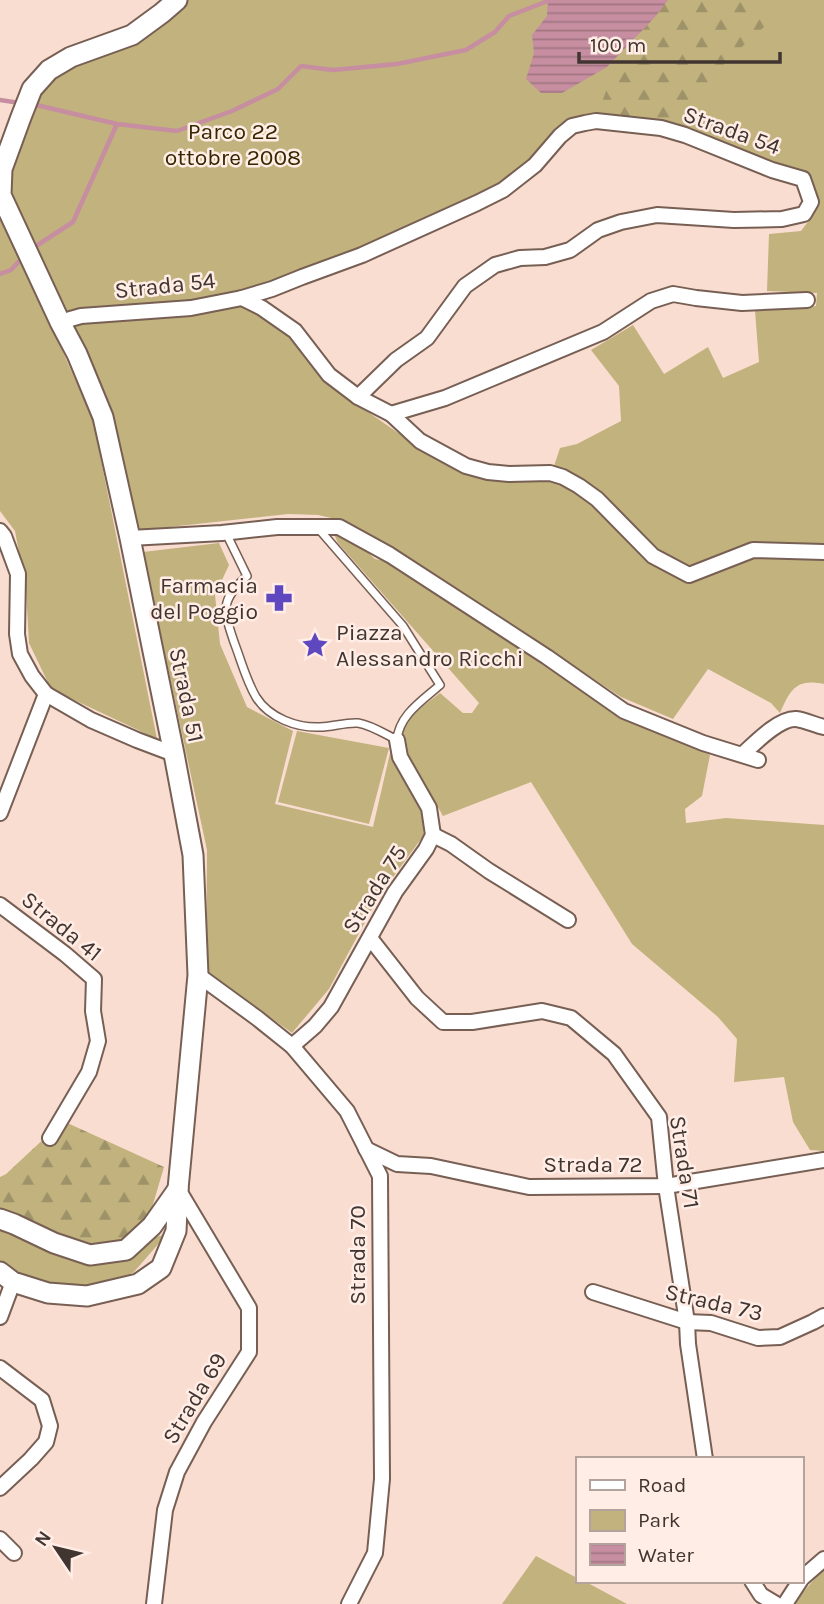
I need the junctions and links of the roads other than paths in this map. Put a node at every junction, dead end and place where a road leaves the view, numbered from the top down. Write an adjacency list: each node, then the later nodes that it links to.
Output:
1 (177, 0): 2 (street)
2 (0, 195): 5 (street, Strada 51)
3 (242, 298): 5 (street, Strada 54); 6 (street); 6 (street, Strada 54)
4 (807, 300): 7 (street)
5 (60, 322): 11 (street, Strada 51)
6 (358, 397): 7 (street)
7 (391, 414): 12 (street)
8 (317, 526): 10 (street); 15 (lane); 17 (street)
9 (0, 531): 13 (street)
10 (226, 533): 11 (street); 15 (lane)
11 (130, 538): 16 (street, Strada 51)
12 (824, 552)
13 (46, 694): 16 (street); 19 (street)
14 (824, 727): 17 (street)
15 (397, 740): 20 (street, Strada 75)
16 (174, 754): 24 (street, Strada 51)
17 (743, 754): 18 (street)
18 (758, 760)
19 (0, 813)
20 (433, 835): 22 (street); 23 (street, Strada 75)
21 (0, 905): 26 (street, Strada 41)
22 (568, 920)
23 (370, 938): 25 (street, Strada 75); 29 (street, Strada 71)
24 (198, 975): 25 (street, Strada 70); 30 (street, Strada 51)
25 (292, 1046): 27 (street, Strada 70)
26 (50, 1138)
27 (366, 1149): 29 (street, Strada 72); 47 (street, Strada 70)
28 (824, 1160): 29 (street, Strada 72)
29 (666, 1186): 36 (street, Strada 71)
30 (178, 1189): 31 (street, Strada 51); 32 (street, Strada 51); 46 (street, Strada 69)
31 (0, 1219)
32 (6, 1277): 35 (street)
33 (593, 1292): 36 (street, Strada 73)
34 (824, 1316): 36 (street, Strada 73)
35 (0, 1317)
36 (687, 1322): 38 (street, Strada 71)
37 (0, 1368): 39 (street)
38 (705, 1457)
39 (0, 1488)
40 (0, 1539): 41 (street)
41 (14, 1553)
42 (824, 1559): 43 (street)
43 (803, 1578)
44 (753, 1583): 48 (street)
45 (799, 1583): 49 (street)
46 (154, 1604)
47 (349, 1604)
48 (776, 1604)
49 (785, 1604)

